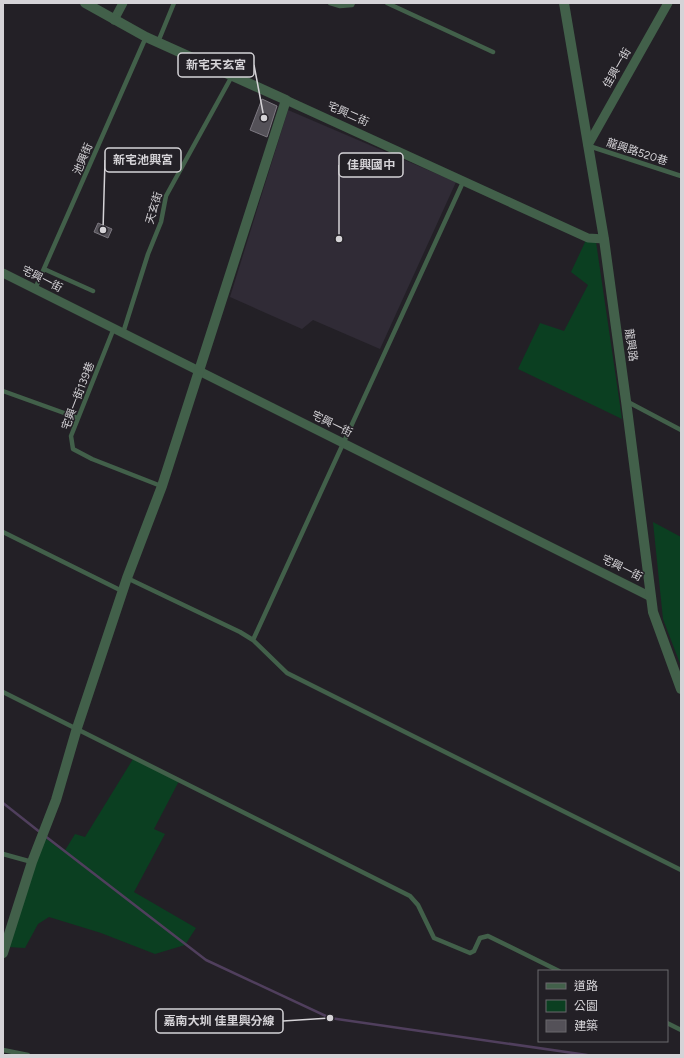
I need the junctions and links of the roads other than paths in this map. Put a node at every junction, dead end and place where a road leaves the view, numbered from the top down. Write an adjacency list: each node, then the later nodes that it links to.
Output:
1 (85, 3): 9 (street, 宅興二街)
2 (123, 3): 9 (street)
3 (174, 3): 11 (lane)
4 (330, 3): 5 (lane)
5 (353, 3)
6 (387, 3): 12 (lane)
7 (564, 3): 15 (street, 龍興路)
8 (668, 3): 15 (street, 佳興一街)
9 (114, 20): 10 (street, 宅興二街)
10 (146, 36): 11 (street, 宅興二街); 19 (lane, 池興街)
11 (158, 42): 13 (street, 宅興二街)
12 (493, 52)
13 (232, 76): 14 (street, 宅興二街); 24 (lane, 天玄街)
14 (286, 100): 17 (street, 宅興二街); 25 (street)
15 (588, 145): 16 (lane, 龍興路520巷); 18 (street, 龍興路)
16 (681, 176)
17 (464, 180): 18 (street, 宅興二街); 30 (lane)
18 (604, 239): 27 (street, 龍興路)
19 (44, 269): 21 (lane, 池興街); 22 (lane)
20 (3, 273): 21 (street, 宅興一街)
21 (35, 289): 23 (street, 宅興一街)
22 (93, 291)
23 (114, 328): 24 (street, 宅興一街); 28 (lane, 宅興一街139巷)
24 (123, 332): 25 (street, 宅興一街)
25 (198, 372): 30 (street, 宅興一街); 31 (street)
26 (3, 391): 28 (lane)
27 (626, 400): 29 (lane); 35 (street, 龍興路)
28 (78, 418): 31 (lane, 宅興一街139巷)
29 (681, 430)
30 (343, 443): 35 (street, 宅興一街); 36 (lane)
31 (162, 486): 33 (street)
32 (3, 532): 34 (lane)
33 (127, 578): 34 (street); 36 (lane)
34 (124, 592): 40 (street)
35 (651, 597): 37 (street, 龍興路)
36 (253, 640): 43 (lane)
37 (678, 672): 38 (street, 龍興路)
38 (681, 689)
39 (3, 692): 40 (lane)
40 (77, 728): 42 (street); 45 (lane)
41 (3, 854): 42 (lane)
42 (32, 862): 44 (street)
43 (681, 870)
44 (3, 953)
45 (557, 970)
46 (668, 1024): 47 (lane)
47 (681, 1030)
48 (3, 1050): 49 (lane)
49 (28, 1055)

